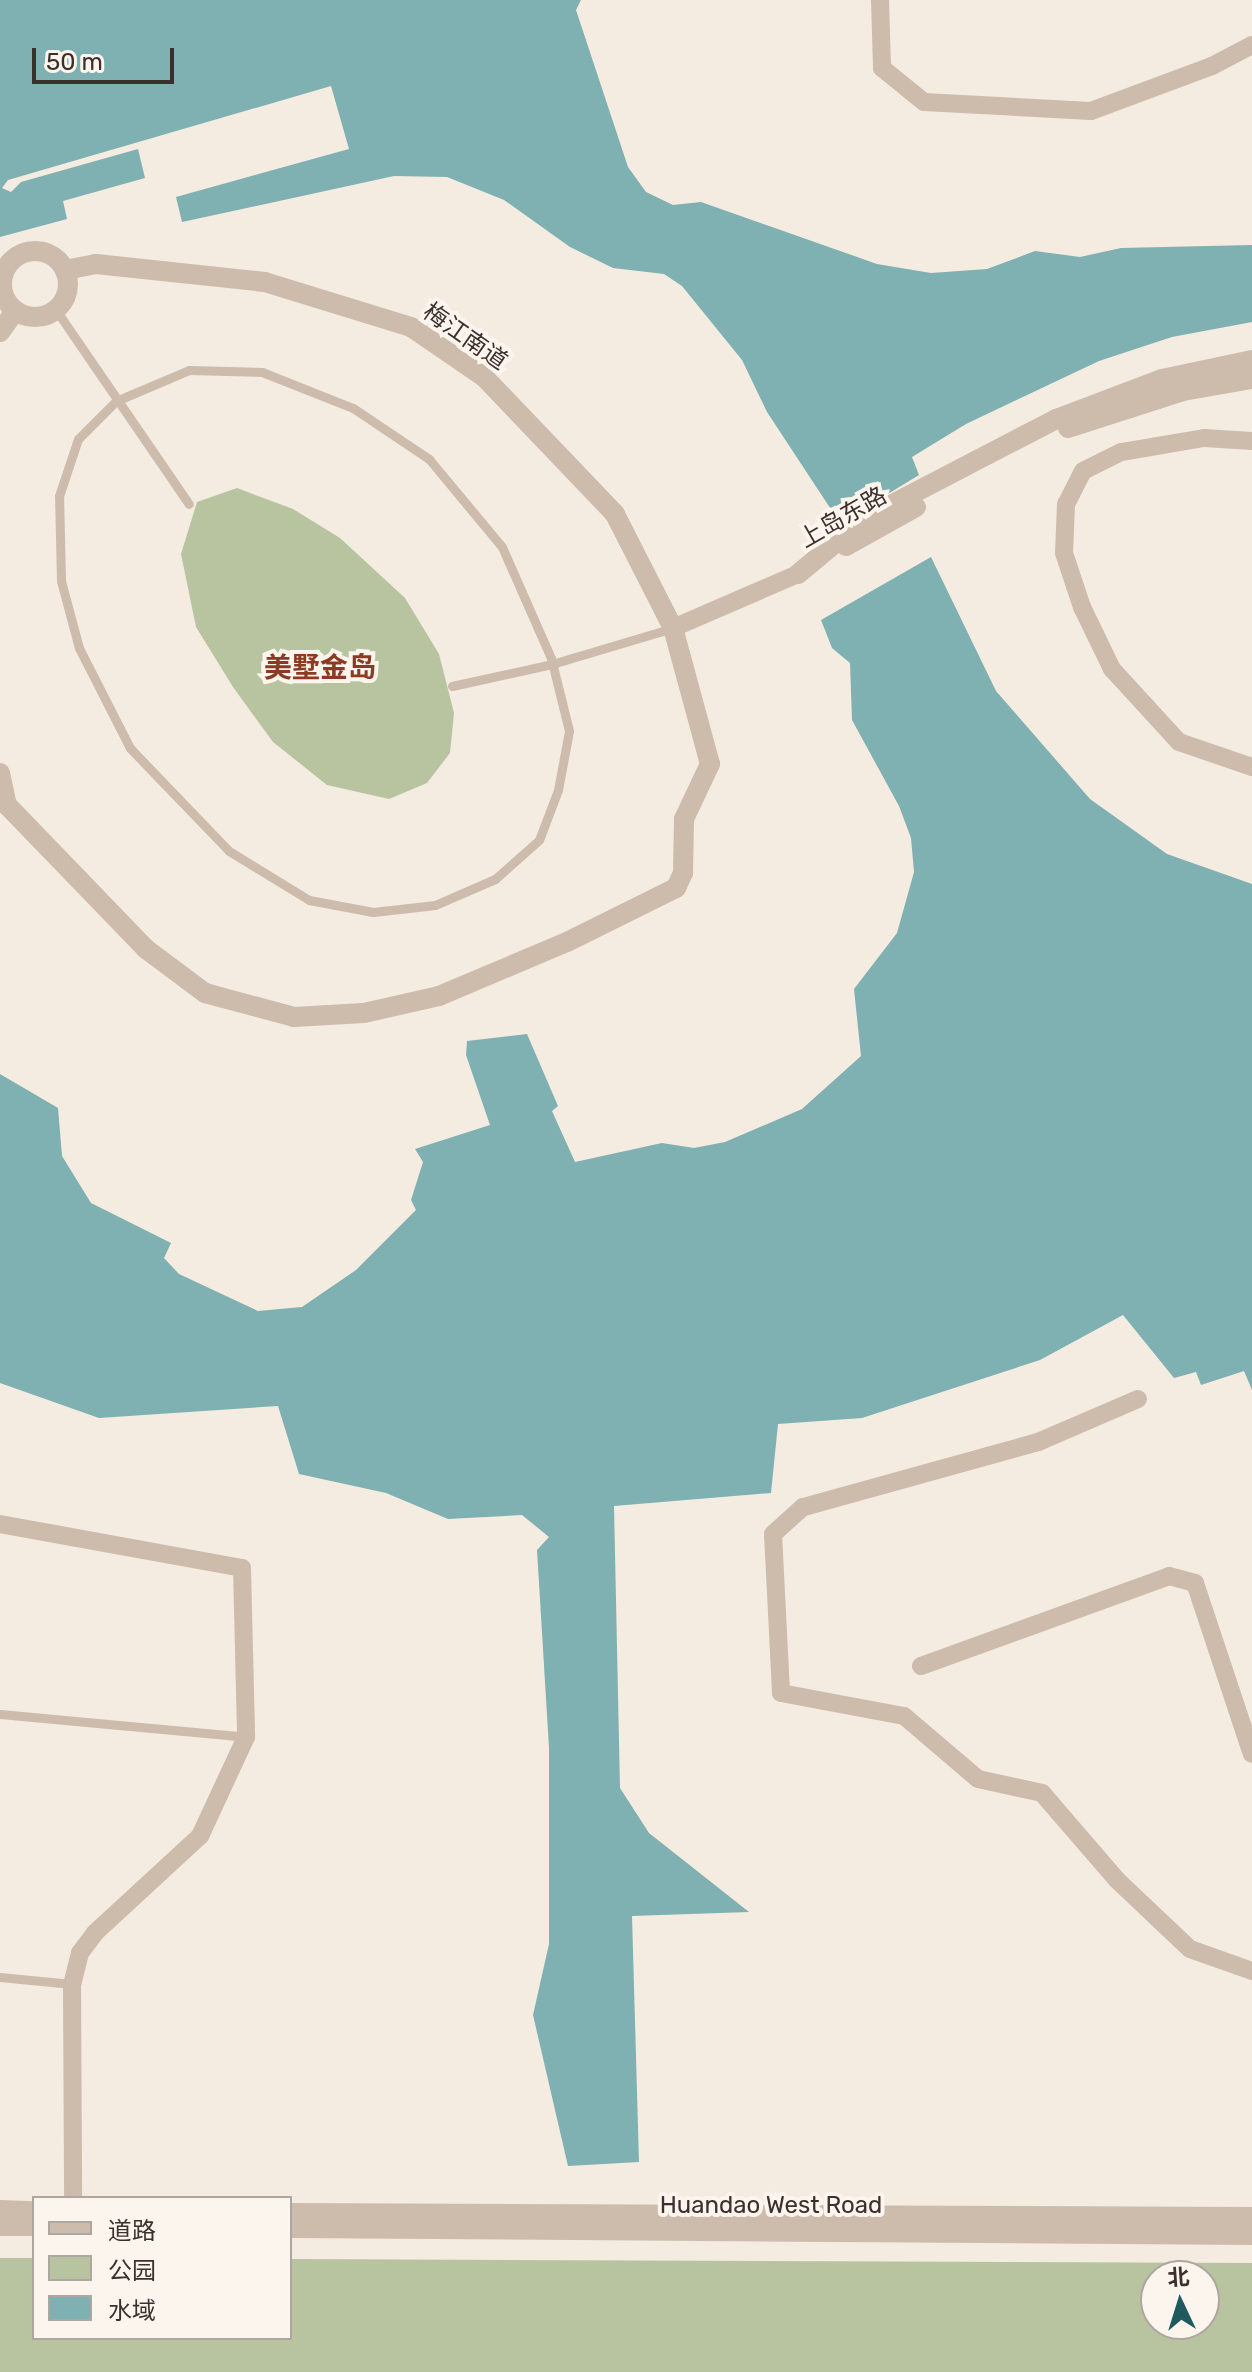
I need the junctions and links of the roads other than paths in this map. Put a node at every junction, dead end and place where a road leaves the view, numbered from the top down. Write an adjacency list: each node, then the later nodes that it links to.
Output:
1 (880, 0): 2 (street)
2 (1252, 45)
3 (65, 270): 4 (street); 5 (street); 14 (street, 梅江南道)
4 (0, 282): 6 (street)
5 (56, 310): 6 (street); 10 (lane)
6 (15, 311): 7 (street)
7 (0, 332)
8 (1252, 360): 13 (street, 上岛东路)
9 (1252, 379): 13 (street, 上岛东路)
10 (116, 401): 12 (lane); 15 (lane); 15 (lane)
11 (1252, 441): 17 (street)
12 (189, 504)
13 (798, 574): 14 (street)
14 (673, 628): 15 (lane); 18 (street, 梅江南道)
15 (552, 664): 16 (lane)
16 (452, 686)
17 (1252, 767)
18 (0, 773)
19 (1138, 1399): 25 (street)
20 (0, 1524): 23 (street)
21 (921, 1666): 24 (street)
22 (0, 1714): 23 (lane)
23 (246, 1737): 27 (street)
24 (1252, 1754)
25 (1252, 1971)
26 (0, 1977): 27 (lane)
27 (72, 1984): 28 (street)
28 (73, 2196)
29 (0, 2210): 30 (street)
30 (32, 2211)
31 (292, 2213): 32 (street, Huandao West Road)
32 (1252, 2217)
33 (0, 2226): 34 (street)
34 (32, 2226)
35 (292, 2228): 36 (street, Huandao West Road)
36 (1252, 2235)

